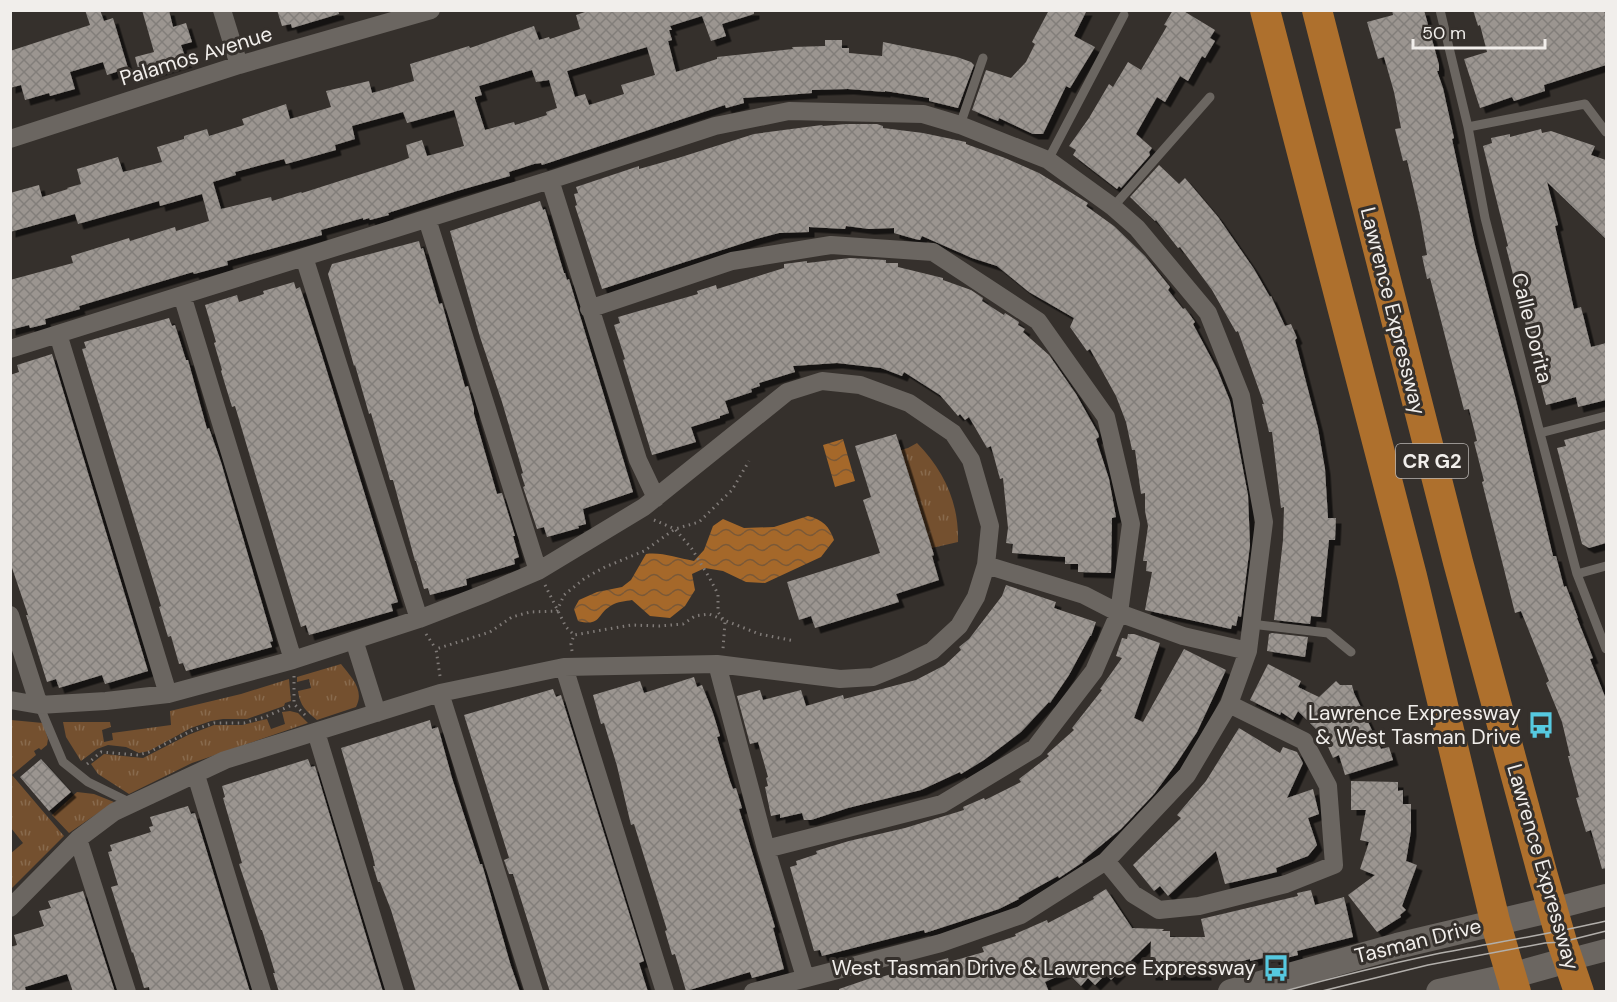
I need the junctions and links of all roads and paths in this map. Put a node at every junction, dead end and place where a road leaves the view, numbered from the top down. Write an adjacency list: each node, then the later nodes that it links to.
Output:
1 (222, 10): 8 (street)
2 (431, 10): 8 (street, Palamos Avenue)
3 (1265, 10): 64 (highway, CR G2)
4 (1317, 10): 63 (highway, Lawrence Expressway / CR G2)
5 (1440, 10): 11 (lane, Calle Dorita)
6 (1124, 15): 14 (lane)
7 (983, 58): 10 (lane)
8 (239, 65): 13 (street, Palamos Avenue)
9 (1210, 97): 16 (lane)
10 (960, 125): 14 (street); 15 (street)
11 (1468, 127): 12 (lane); 24 (lane, Calle Dorita)
12 (1606, 132)
13 (10, 139)
14 (1048, 160): 16 (street)
15 (550, 180): 17 (street); 20 (street)
16 (1113, 207): 37 (street)
17 (427, 219): 18 (street); 30 (street)
18 (304, 257): 19 (street); 35 (street)
19 (182, 295): 21 (street); 44 (street)
20 (590, 309): 26 (street); 33 (street)
21 (58, 333): 22 (street); 48 (street)
22 (10, 349)
23 (1606, 416): 24 (lane)
24 (1540, 433): 31 (lane, Calle Dorita)
25 (750, 461): 27 (path)
26 (650, 502): 27 (path); 28 (street); 30 (street)
27 (675, 529): 32 (path); 36 (path)
28 (986, 565): 33 (street); 45 (street)
29 (1606, 566): 31 (lane)
30 (538, 571): 32 (path); 35 (street)
31 (1577, 574): 41 (lane, Calle Dorita)
32 (557, 611): 38 (path); 47 (path)
33 (1119, 613): 42 (street); 59 (street)
34 (10, 615): 52 (street)
35 (419, 619): 39 (street)
36 (725, 622): 38 (path); 40 (path); 45 (path)
37 (1251, 624): 42 (street); 43 (lane)
38 (574, 635): 46 (path)
39 (354, 640): 44 (street); 53 (street)
40 (795, 641)
41 (1606, 649)
42 (1248, 651): 51 (street)
43 (1351, 652)
44 (293, 660): 48 (street); 50 (path)
45 (719, 665): 46 (street); 59 (street)
46 (569, 667): 47 (street); 73 (street)
47 (441, 692): 53 (street); 72 (street)
48 (168, 694): 52 (street)
49 (10, 700): 52 (street)
50 (294, 704): 54 (path); 55 (path)
51 (1229, 704): 60 (street); 60 (street)
52 (39, 705): 55 (lane)
53 (377, 713): 54 (street)
54 (316, 732): 56 (street); 71 (street)
55 (76, 772): 57 (lane)
56 (196, 775): 57 (street); 70 (street)
57 (132, 804): 58 (street)
58 (78, 839): 62 (street); 69 (street)
59 (766, 849): 67 (street)
60 (1106, 861): 67 (street)
61 (1606, 895): 63 (street, Tasman Drive)
62 (10, 908)
63 (1552, 909): 64 (main road, Tasman Drive); 66 (highway, Lawrence Expressway / CR G2)
64 (1495, 921): 68 (highway, CR G2); 75 (main road, Tasman Drive)
65 (1606, 950): 66 (street)
66 (1568, 960): 68 (main road); 77 (highway, Lawrence Expressway / CR G2)
67 (805, 977): 74 (street)
68 (1513, 984): 76 (main road)
69 (127, 992)
70 (262, 992)
71 (395, 992)
72 (534, 992)
73 (665, 992)
74 (753, 992)
75 (1231, 992)
76 (1439, 992)
77 (1579, 992)

